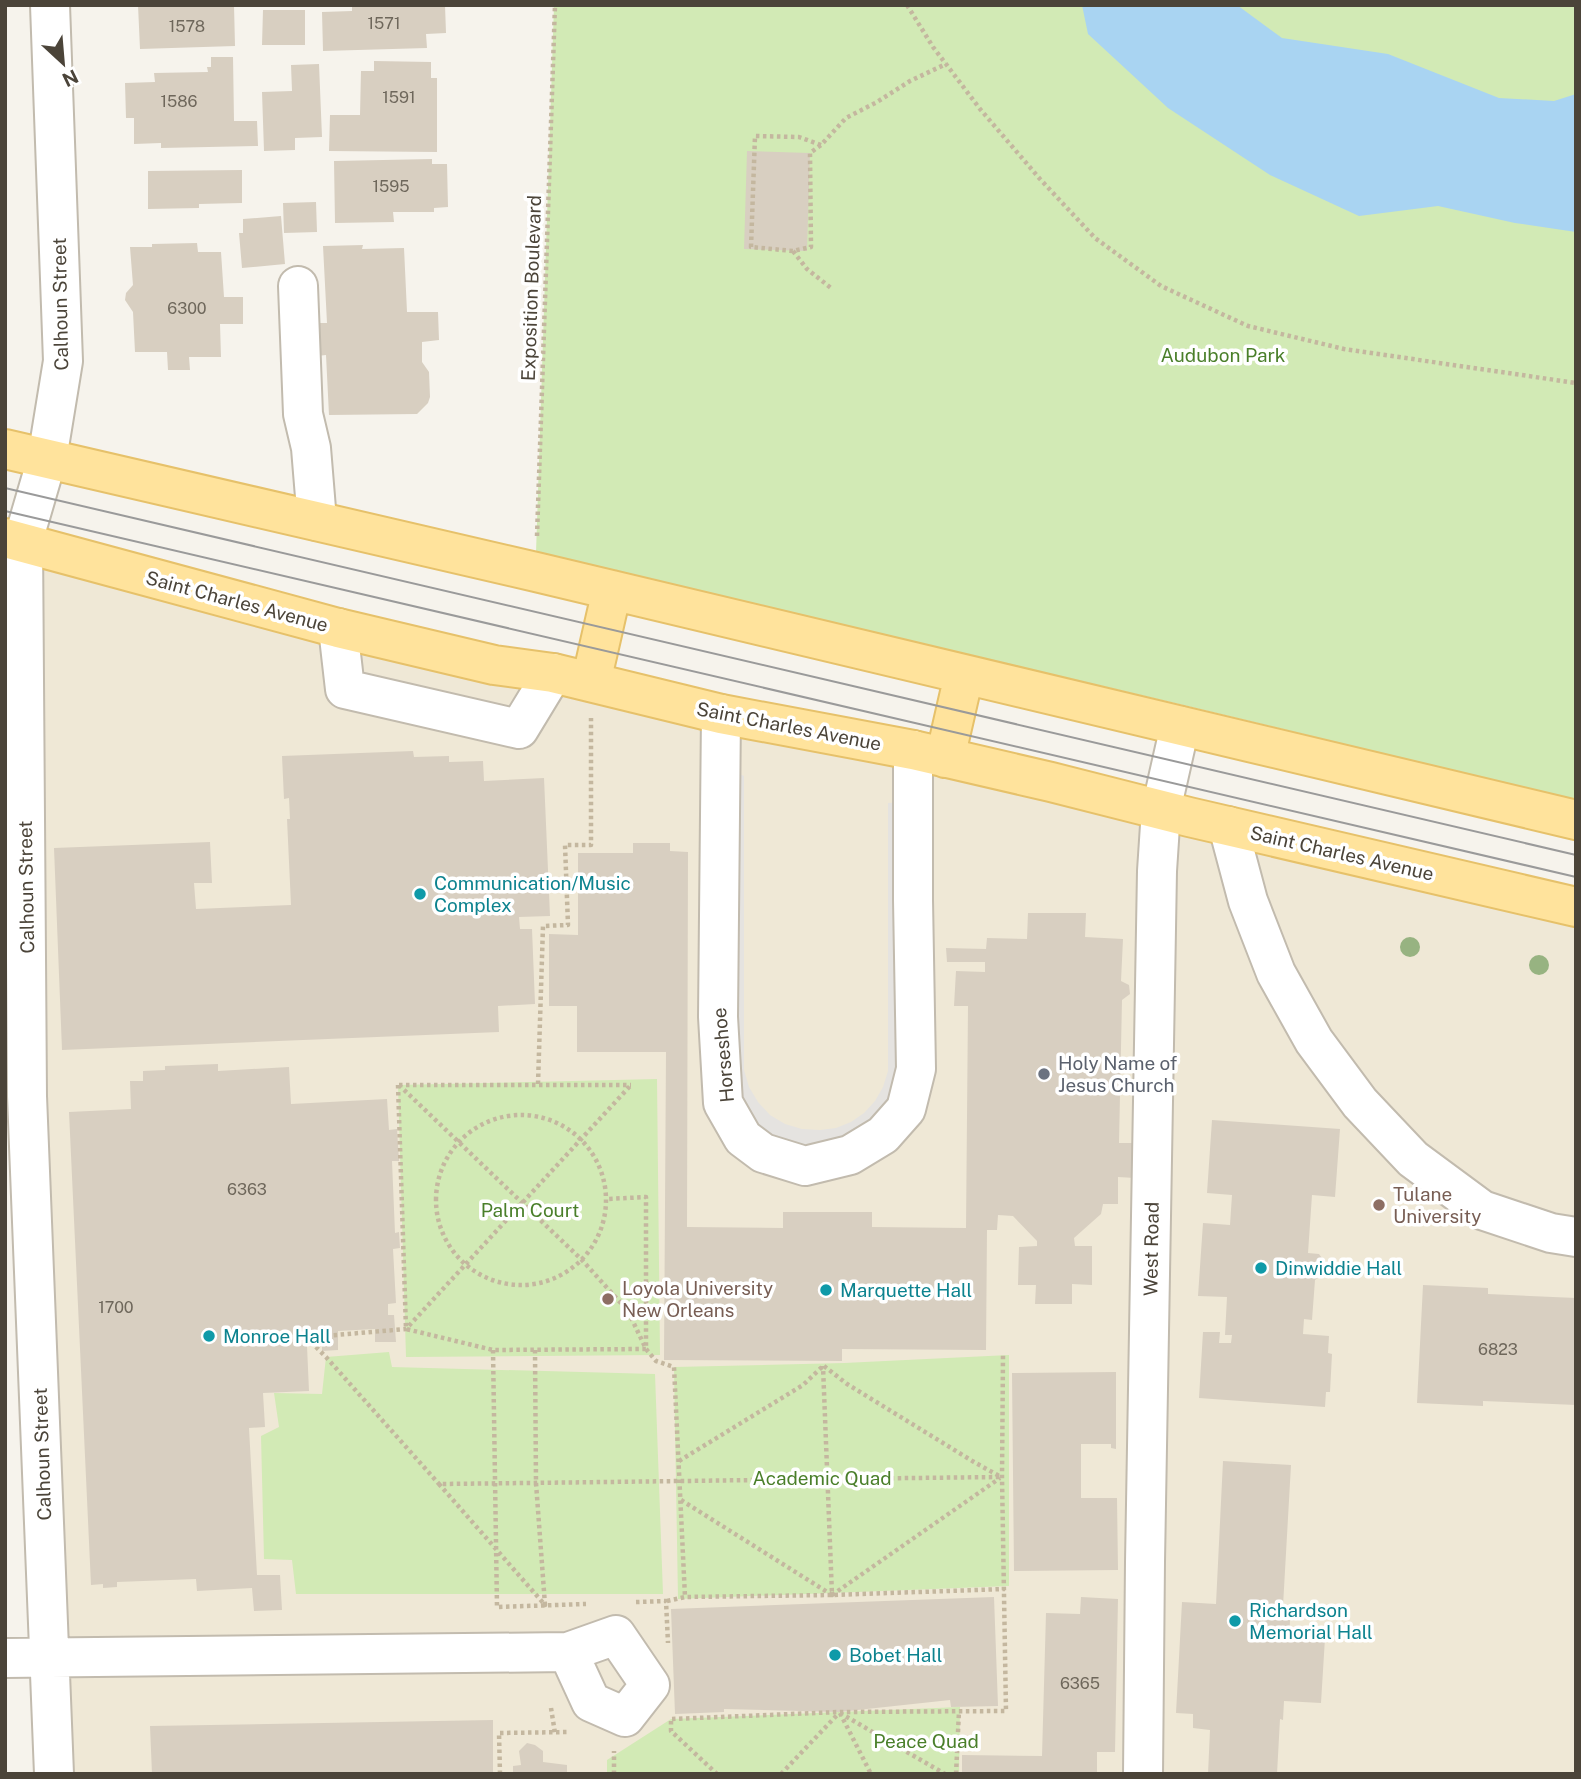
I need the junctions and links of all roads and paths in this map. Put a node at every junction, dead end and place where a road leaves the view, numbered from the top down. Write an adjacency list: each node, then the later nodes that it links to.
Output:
1 (50, 5): 11 (street, Calhoun Street)
2 (555, 5): 14 (path, Exposition Boulevard)
3 (907, 5): 4 (path)
4 (946, 64): 5 (path); 9 (path)
5 (821, 145): 6 (path); 6 (path)
6 (793, 251): 8 (path)
7 (298, 286): 12 (street)
8 (831, 288)
9 (1576, 383)
10 (5, 449): 11 (main road)
11 (47, 458): 12 (main road); 13 (street, Calhoun Street)
12 (317, 521): 14 (main road)
13 (14, 539): 16 (main road, Saint Charles Avenue); 29 (street, Calhoun Street)
14 (536, 572): 15 (main road)
15 (612, 590): 18 (main road); 19 (main road)
16 (338, 628): 17 (main road, Saint Charles Avenue); 17 (street)
17 (553, 673): 19 (main road, Saint Charles Avenue)
18 (964, 675): 21 (main road); 22 (main road)
19 (591, 682): 20 (main road, Saint Charles Avenue); 27 (path)
20 (721, 714): 22 (main road, Saint Charles Avenue); 22 (street, Horseshoe)
21 (1180, 726): 23 (street, West Road); 24 (main road)
22 (929, 754): 23 (main road, Saint Charles Avenue)
23 (1161, 810): 25 (main road, Saint Charles Avenue); 78 (street, West Road)
24 (1576, 820)
25 (1228, 826): 26 (main road, Saint Charles Avenue); 34 (street)
26 (1576, 907)
27 (538, 1084): 28 (path); 30 (path)
28 (398, 1085): 31 (path); 37 (path)
29 (16, 1096): 62 (street, Calhoun Street)
30 (582, 1139): 31 (path); 32 (path); 33 (path)
31 (458, 1142): 33 (path); 36 (path)
32 (607, 1199): 35 (path); 40 (path)
33 (522, 1203): 35 (path); 36 (path)
34 (1576, 1237)
35 (582, 1260): 36 (path); 40 (path)
36 (464, 1264): 37 (path)
37 (406, 1329): 38 (path); 41 (path)
38 (306, 1337): 39 (path); 49 (path)
39 (243, 1343)
40 (646, 1349): 42 (path); 45 (path)
41 (493, 1350): 42 (path); 58 (path)
42 (535, 1350): 50 (path)
43 (1003, 1355): 46 (path)
44 (824, 1366): 45 (path); 46 (path); 47 (path)
45 (679, 1461): 48 (path)
46 (1002, 1477): 47 (path); 52 (path); 53 (path)
47 (828, 1479): 48 (path); 53 (path)
48 (680, 1481): 50 (path); 51 (path)
49 (439, 1483): 50 (path); 58 (path)
50 (536, 1483): 58 (path)
51 (681, 1500): 53 (path); 54 (path)
52 (1005, 1589): 53 (path); 65 (path)
53 (832, 1595): 54 (path)
54 (685, 1597): 55 (path)
55 (666, 1601): 56 (path); 61 (path)
56 (626, 1602)
57 (599, 1604): 58 (path)
58 (545, 1605): 59 (path)
59 (545, 1616)
60 (568, 1652): 62 (street)
61 (668, 1654)
62 (50, 1657): 63 (street); 71 (street, Calhoun Street)
63 (5, 1658)
64 (670, 1706): 67 (path)
65 (959, 1711): 66 (path); 77 (path)
66 (839, 1712): 67 (path); 74 (path); 75 (path); 76 (path)
67 (671, 1720): 69 (path)
68 (660, 1731): 69 (path)
69 (671, 1731): 73 (path)
70 (579, 1732): 72 (path)
71 (54, 1774)
72 (500, 1774)
73 (718, 1774)
74 (781, 1774)
75 (871, 1774)
76 (945, 1774)
77 (956, 1774)
78 (1143, 1774)

